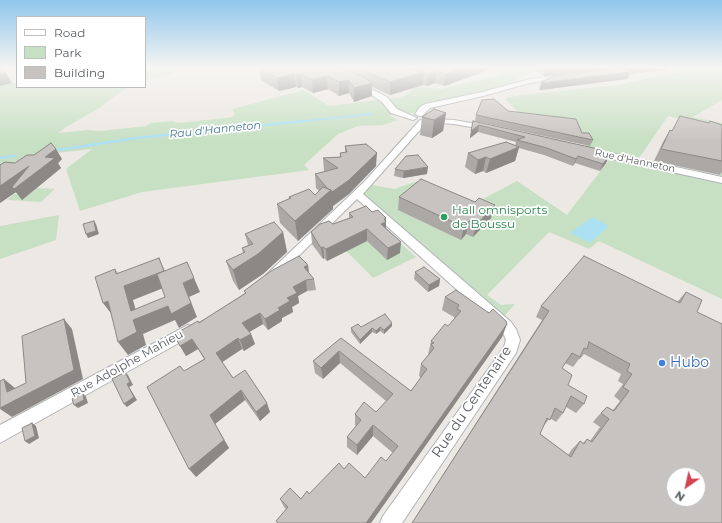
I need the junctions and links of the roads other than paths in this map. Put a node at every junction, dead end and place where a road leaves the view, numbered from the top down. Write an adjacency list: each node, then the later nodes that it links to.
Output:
1 (370, 91): 4 (street)
2 (492, 91): 3 (street)
3 (444, 103): 4 (street); 4 (street)
4 (427, 117): 5 (street); 8 (street)
5 (499, 130)
6 (582, 149): 7 (street, Rue d'Hanneton)
7 (722, 180)
8 (356, 194): 9 (street); 12 (street, Rue du Centenaire)
9 (264, 281)
10 (196, 327): 11 (street, Rue Adolphe Mahieu)
11 (0, 434)
12 (390, 523)

